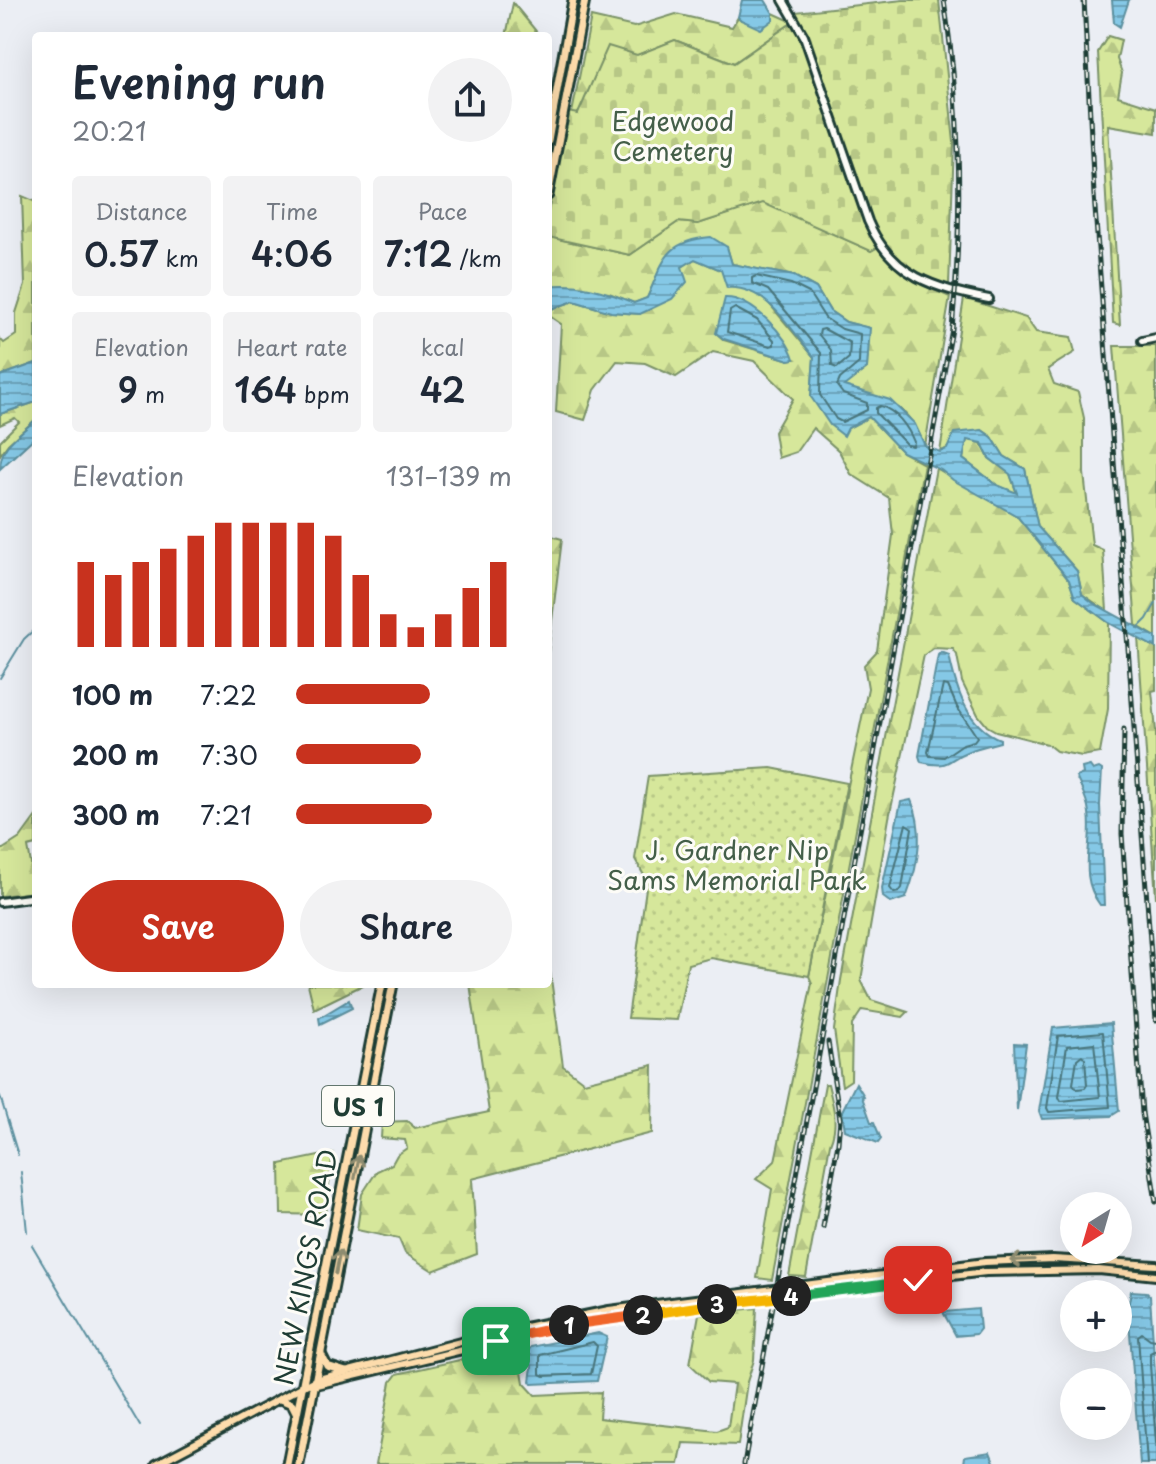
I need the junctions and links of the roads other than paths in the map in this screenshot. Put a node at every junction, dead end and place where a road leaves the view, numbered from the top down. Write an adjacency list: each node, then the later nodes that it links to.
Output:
1 (573, 0): 4 (highway)
2 (585, 0): 5 (highway)
3 (783, 0): 6 (street)
4 (552, 118)
5 (552, 174)
6 (989, 299)
7 (1156, 338): 8 (street)
8 (1142, 341)
9 (32, 898): 10 (street)
10 (0, 902)
11 (381, 988): 18 (highway, NEW KINGS ROAD / US 1)
12 (392, 988): 15 (highway, NEW KINGS ROAD / US 1, one-way to 12)
13 (1156, 1265): 16 (main road, one-way to 16)
14 (1156, 1276): 17 (main road)
15 (320, 1353): 16 (highway); 17 (highway, NEW KINGS ROAD / US 1)
16 (346, 1372): 17 (main road)
17 (314, 1383): 18 (main road); 23 (highway, NEW KINGS ROAD / US 1)
18 (301, 1388): 19 (main road); 20 (highway, NEW KINGS ROAD / US 1)
19 (280, 1399): 20 (highway); 21 (main road)
20 (296, 1413): 22 (highway, NEW KINGS ROAD / US 1)
21 (156, 1464)
22 (287, 1464)
23 (299, 1464)

